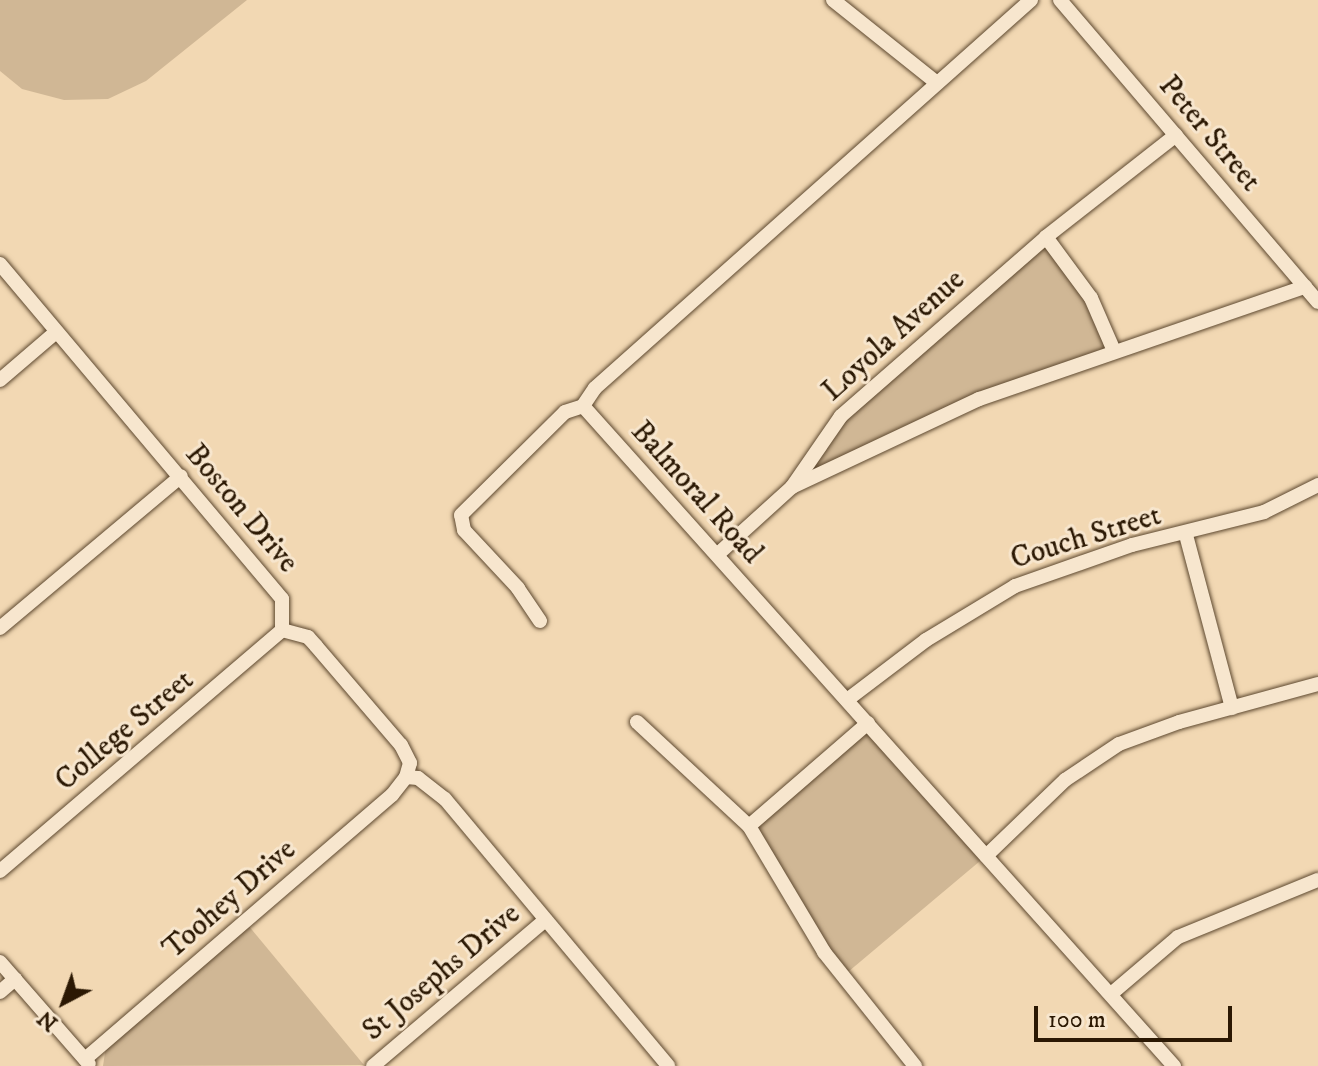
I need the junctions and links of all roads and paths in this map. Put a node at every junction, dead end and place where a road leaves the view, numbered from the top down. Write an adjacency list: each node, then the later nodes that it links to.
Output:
1 (833, 0): 4 (street)
2 (1031, 0): 4 (street)
3 (1060, 0): 5 (street, Peter Street)
4 (937, 83): 13 (street)
5 (1176, 135): 6 (street, Loyola Avenue); 8 (street, Peter Street)
6 (1046, 237): 11 (street); 16 (street, Loyola Avenue)
7 (0, 264): 10 (street, Boston Drive)
8 (1305, 287): 9 (street, Peter Street); 11 (street, Loyola Avenue)
9 (1318, 302)
10 (56, 332): 12 (street); 14 (street, Boston Drive)
11 (1114, 351): 16 (street, Loyola Avenue)
12 (0, 380)
13 (583, 406): 18 (street, Balmoral Road); 19 (street)
14 (181, 476): 20 (street); 21 (street, Boston Drive)
15 (1318, 485): 17 (street, Couch Street)
16 (792, 487): 18 (street, Loyola Avenue)
17 (1186, 535): 23 (street, Couch Street); 24 (street)
18 (718, 554): 23 (street, Balmoral Road)
19 (540, 621)
20 (0, 628)
21 (282, 630): 27 (street); 30 (street, College Street)
22 (1318, 684): 24 (street)
23 (847, 700): 26 (street, Balmoral Road)
24 (1232, 708): 29 (street)
25 (637, 722): 28 (street)
26 (868, 723): 28 (street); 29 (street, Balmoral Road)
27 (406, 777): 32 (street); 37 (street, Toohey Drive)
28 (749, 826): 40 (street)
29 (986, 856): 36 (street, Balmoral Road)
30 (0, 871)
31 (1318, 880): 36 (street)
32 (545, 920): 38 (street, St Josephs Drive); 39 (street)
33 (0, 962): 34 (street)
34 (15, 979): 35 (street); 37 (street)
35 (0, 992)
36 (1111, 994): 41 (street, Balmoral Road)
37 (88, 1063)
38 (373, 1066)
39 (668, 1066)
40 (915, 1066)
41 (1174, 1066)

